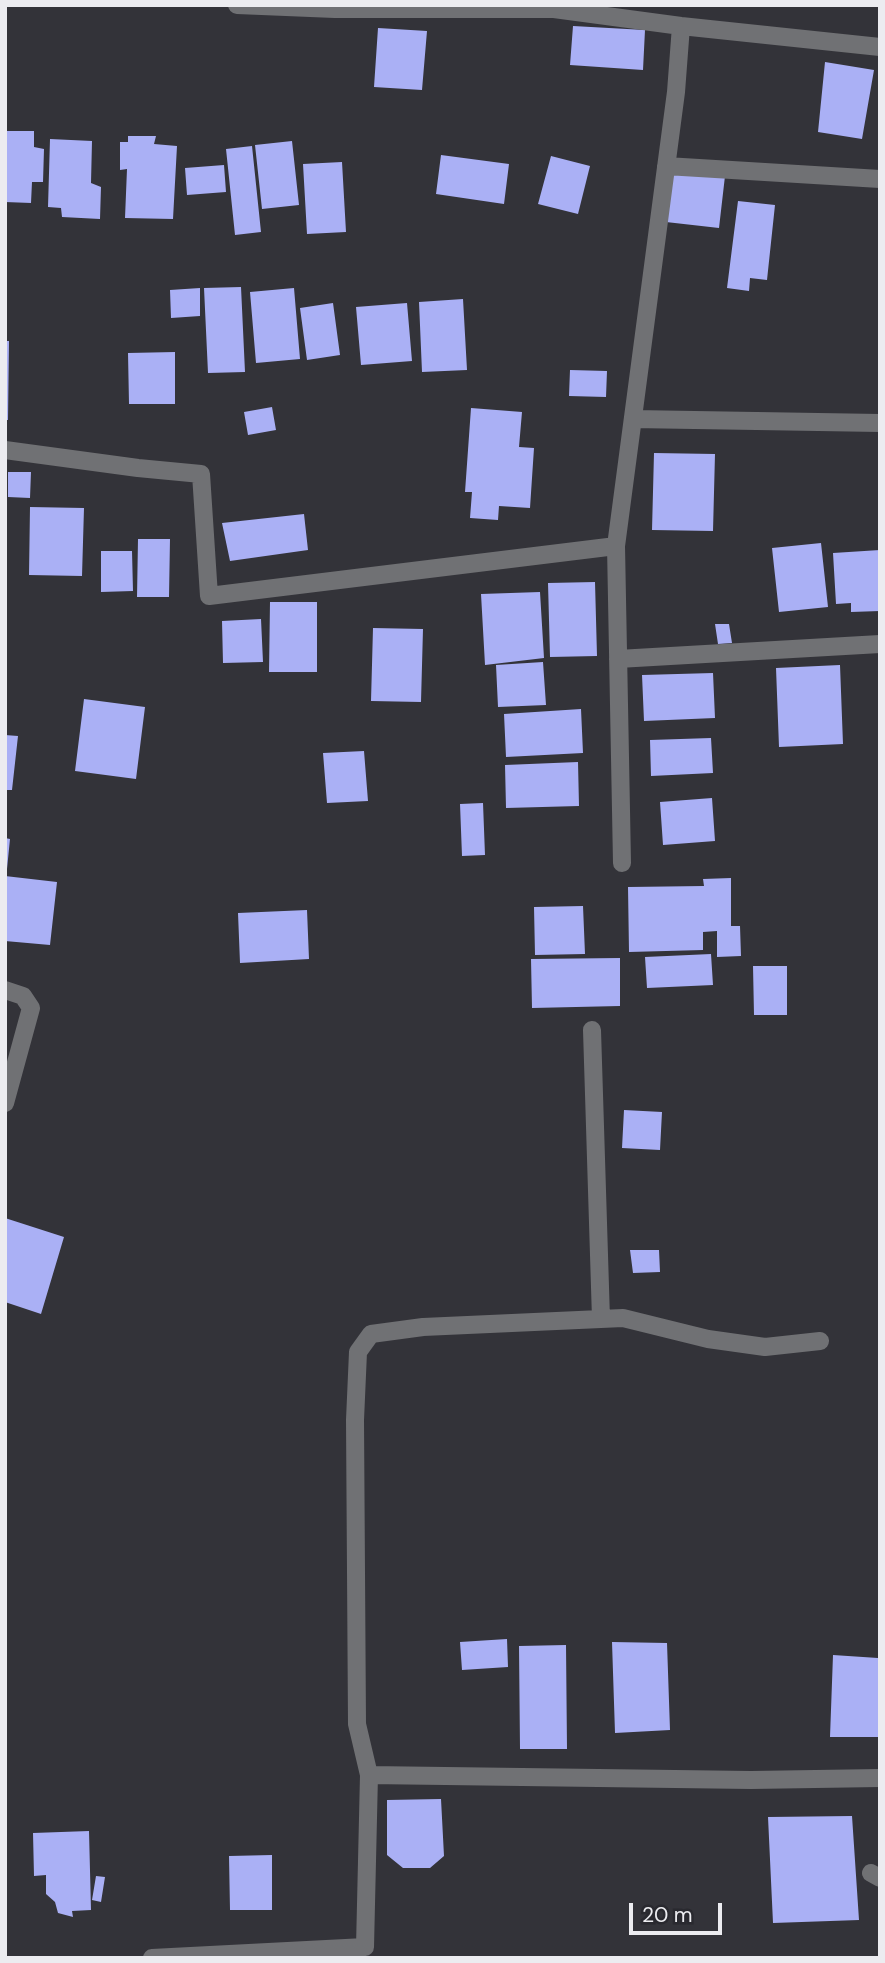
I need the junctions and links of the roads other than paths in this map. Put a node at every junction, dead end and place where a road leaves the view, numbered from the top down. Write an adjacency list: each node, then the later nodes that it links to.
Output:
1 (237, 5): 2 (street)
2 (268, 6): 3 (street)
3 (569, 8): 4 (street)
4 (681, 26): 5 (street); 6 (street)
5 (880, 47)
6 (666, 166): 7 (street); 8 (street)
7 (880, 179)
8 (633, 419): 9 (street); 11 (street)
9 (880, 423)
10 (5, 450): 11 (street)
11 (616, 545): 13 (street)
12 (880, 644): 13 (street)
13 (618, 659): 14 (street)
14 (622, 863)
15 (5, 990): 17 (street)
16 (592, 1030): 18 (street)
17 (5, 1102)
18 (601, 1319): 19 (street); 20 (street)
19 (820, 1341)
20 (369, 1775): 21 (street); 22 (street)
21 (880, 1778)
22 (336, 1953): 23 (street)
23 (152, 1958)

